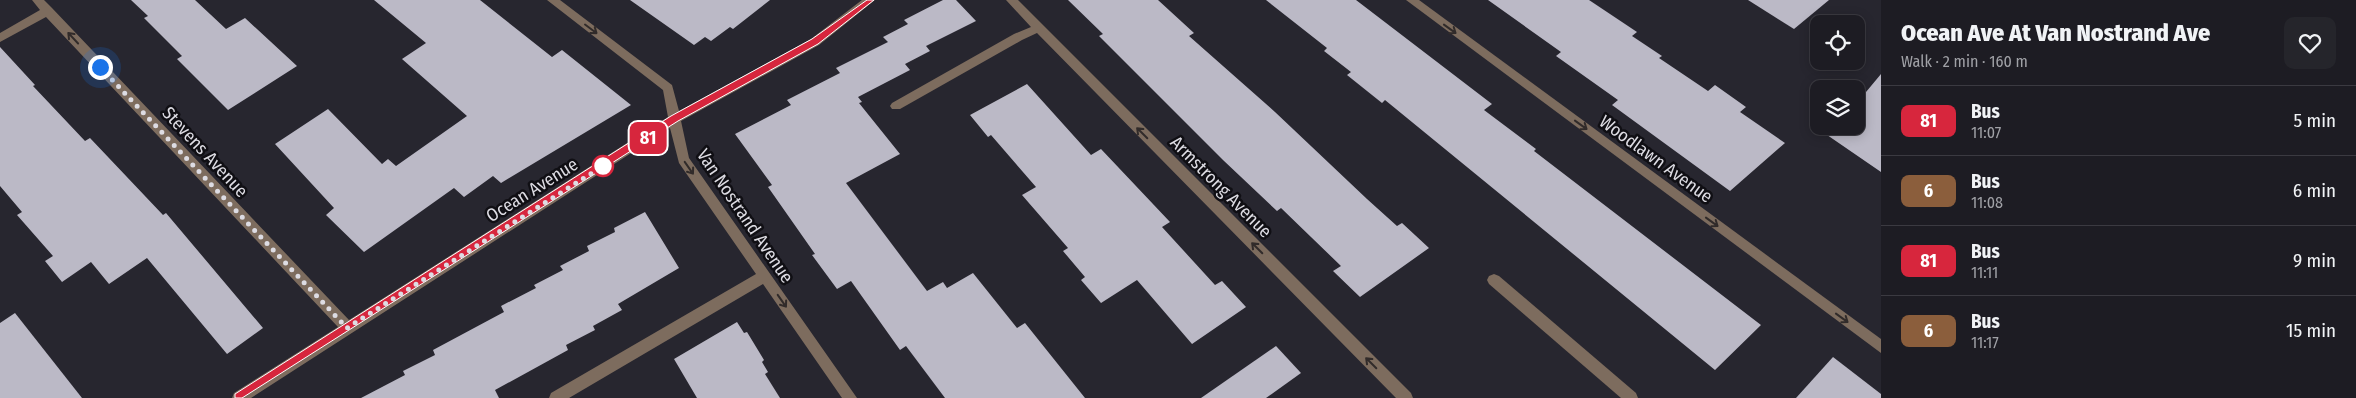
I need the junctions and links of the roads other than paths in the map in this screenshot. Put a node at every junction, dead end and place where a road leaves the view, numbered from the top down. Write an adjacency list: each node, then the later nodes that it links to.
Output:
1 (37, 0): 6 (street, Stevens Avenue)
2 (552, 0): 10 (street, Van Nostrand Avenue, one-way to 10)
3 (870, 0): 10 (street, Ocean Avenue)
4 (1011, 0): 7 (street, Armstrong Avenue)
5 (1411, 0): 14 (street, Woodlawn Avenue, one-way to 14)
6 (48, 11): 8 (street); 13 (street, Stevens Avenue, one-way to 6)
7 (1039, 28): 9 (street); 18 (street, Armstrong Avenue, one-way to 7)
8 (0, 38)
9 (896, 106)
10 (675, 119): 11 (street, Van Nostrand Avenue, one-way to 11); 13 (street, Ocean Avenue)
11 (765, 276): 16 (street); 17 (street, Van Nostrand Avenue, one-way to 17)
12 (1494, 280): 19 (street)
13 (347, 328): 15 (street, Ocean Avenue)
14 (1881, 347)
15 (239, 398)
16 (556, 398)
17 (850, 398)
18 (1406, 398)
19 (1630, 398)

